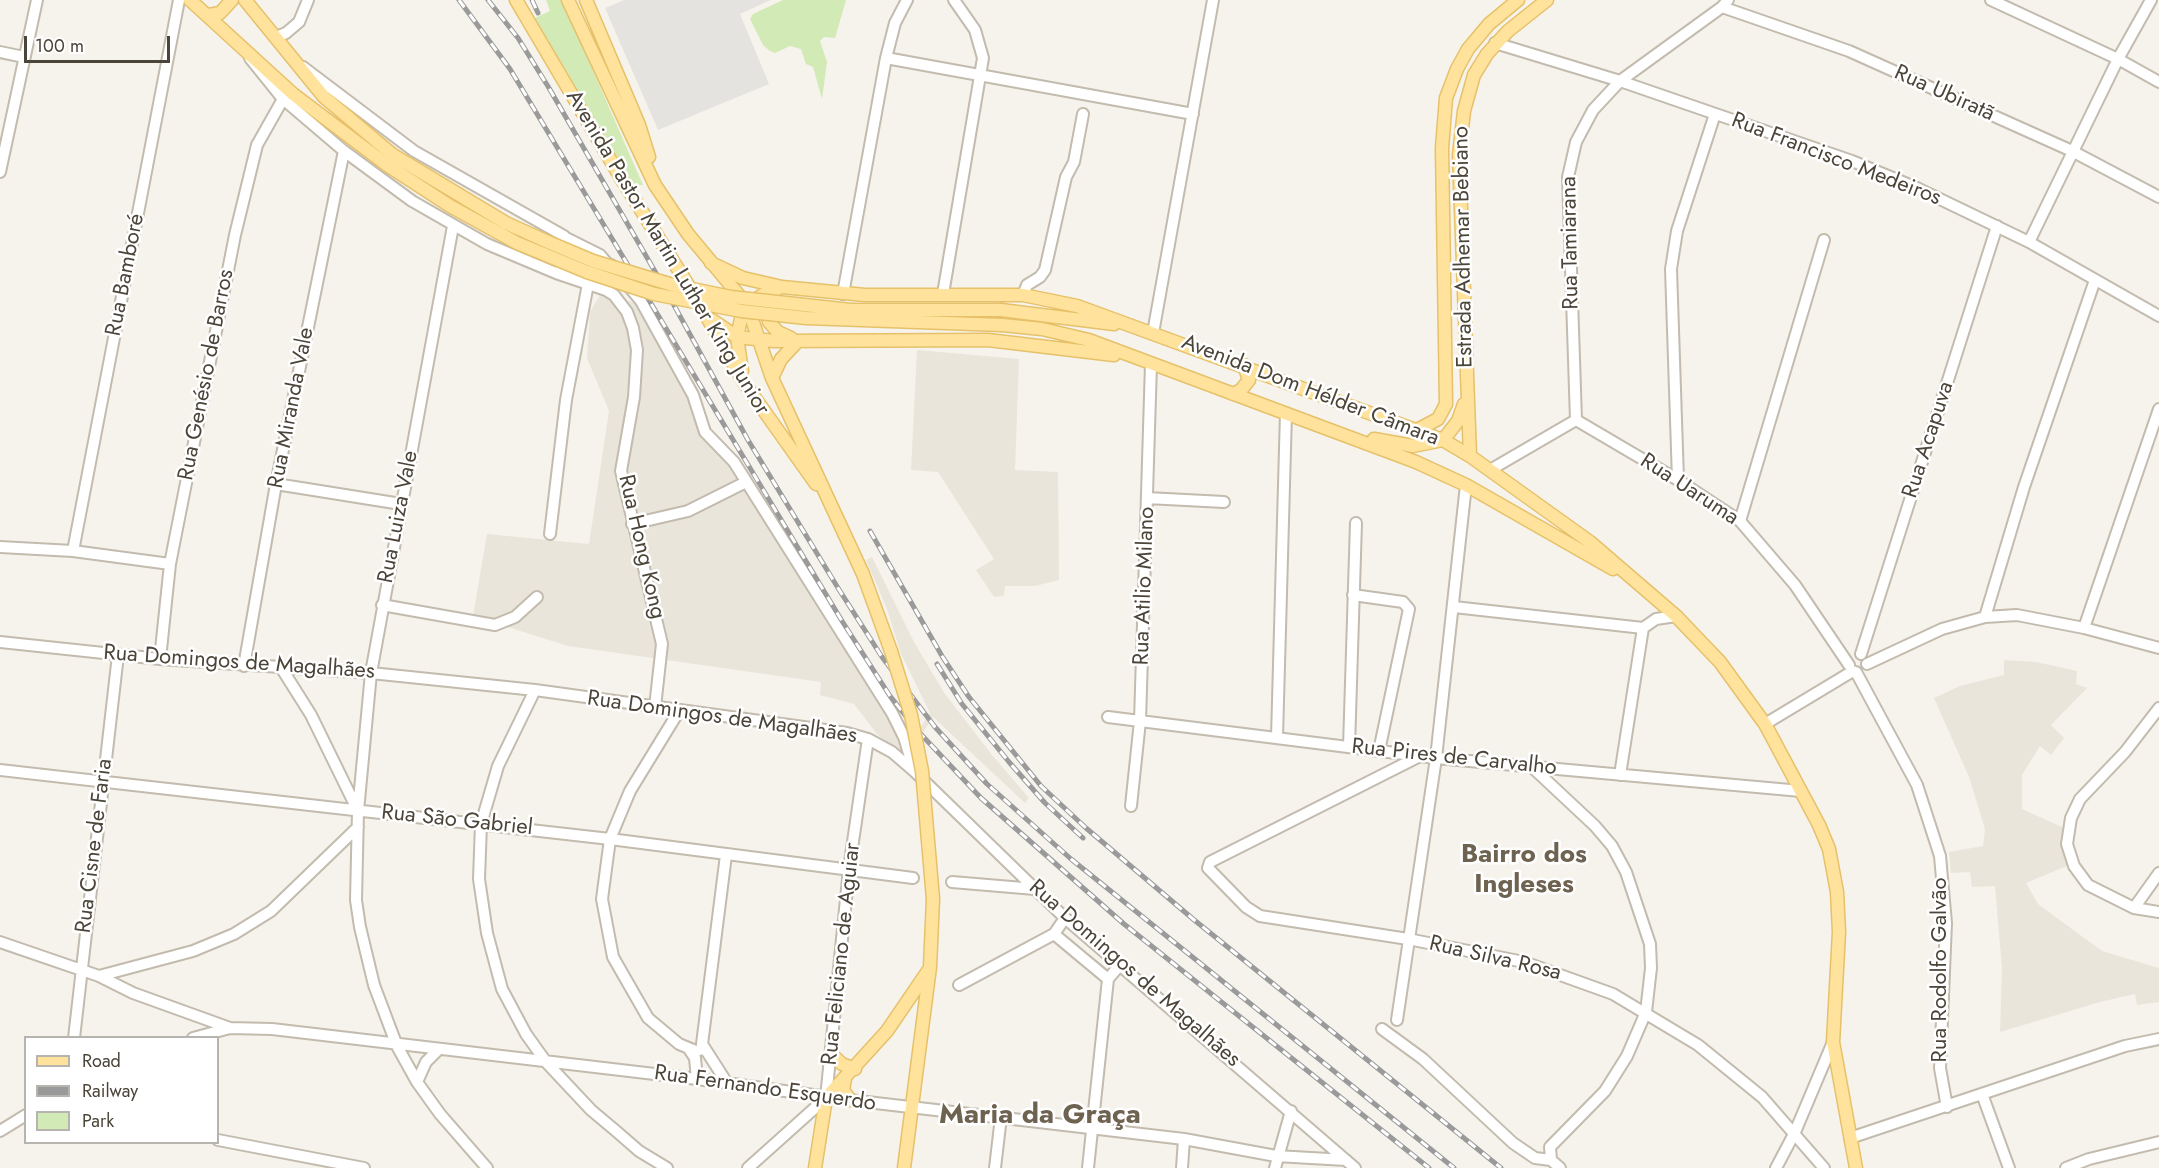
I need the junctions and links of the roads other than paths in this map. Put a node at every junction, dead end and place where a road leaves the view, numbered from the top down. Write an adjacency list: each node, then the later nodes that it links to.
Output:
1 (37, 0): 23 (street)
2 (180, 0): 93 (street, Rua Bamboré)
3 (190, 0): 18 (main road)
4 (232, 0): 18 (main road)
5 (245, 0): 19 (main road)
6 (308, 0): 19 (street)
7 (516, 0): 56 (main road, Avenida Pastor Martin Luther King Junior)
8 (568, 0): 39 (main road, Avenida Pastor Martin Luther King Junior)
9 (586, 0): 39 (main road, Avenida Pastor Martin Luther King Junior)
10 (907, 0): 24 (street)
11 (954, 0): 27 (street)
12 (1213, 0): 32 (street)
13 (1518, 0): 76 (main road, Estrada Adhemar Bebiano)
14 (1547, 0): 20 (main road, Estrada Adhemar Bebiano)
15 (1991, 0): 25 (street)
16 (2151, 0): 25 (street)
17 (1725, 4): 28 (street, Rua Tamiarana); 35 (street, Rua Ubiratã)
18 (208, 15): 21 (main road)
19 (276, 37): 26 (main road)
20 (1495, 43): 28 (street, Rua Francisco Medeiros); 71 (main road, Estrada Adhemar Bebiano)
21 (242, 48): 30 (street); 37 (main road)
22 (0, 52): 23 (street)
23 (24, 57): 36 (street)
24 (886, 58): 27 (street); 53 (street)
25 (2118, 58): 29 (street); 35 (street)
26 (293, 60): 37 (main road); 43 (street)
27 (982, 76): 32 (street); 54 (street)
28 (1620, 81): 33 (street, Rua Francisco Medeiros); 74 (street, Rua Tamiarana)
29 (2159, 82)
30 (283, 99): 34 (street); 94 (street, Rua Genésio de Barros)
31 (1083, 114): 55 (street)
32 (1193, 114): 61 (street)
33 (1715, 114): 42 (street, Rua Francisco Medeiros); 80 (street)
34 (344, 151): 41 (street); 82 (street, Rua Miranda Vale)
35 (2072, 151): 40 (street, Rua Ubiratã); 45 (street)
36 (1, 158): 38 (street)
37 (390, 160): 60 (main road, Avenida Dom Hélder Câmara, bridge); 65 (main road, Avenida Dom Hélder Câmara, bridge)
38 (0, 172)
39 (655, 185): 46 (main road, Avenida Pastor Martin Luther King Junior)
40 (2159, 197)
41 (453, 226): 48 (street); 87 (street, Rua Luiza Vale)
42 (1997, 226): 45 (street, Rua Francisco Medeiros); 110 (street, Rua Acapuva)
43 (564, 236): 47 (street); 48 (street)
44 (1824, 240): 88 (street)
45 (2028, 242): 49 (street, Rua Francisco Medeiros)
46 (711, 263): 51 (main road, Avenida Dom Hélder Câmara); 56 (main road); 57 (main road, Avenida Pastor Martin Luther King Junior)
47 (610, 264): 52 (street); 81 (street)
48 (556, 273): 50 (street)
49 (2095, 280): 59 (street, Rua Francisco Medeiros); 102 (street)
50 (588, 284): 52 (street); 91 (street)
51 (782, 287): 53 (main road, Avenida Dom Hélder Câmara); 57 (main road); 64 (main road)
52 (606, 290): 90 (street, Rua Hong Kong)
53 (843, 294): 54 (main road, Avenida Dom Hélder Câmara)
54 (943, 294): 55 (main road, Avenida Dom Hélder Câmara)
55 (1023, 295): 60 (main road, Avenida Dom Hélder Câmara)
56 (698, 301): 58 (main road, Avenida Pastor Martin Luther King Junior)
57 (747, 304): 62 (main road); 63 (main road, Avenida Pastor Martin Luther King Junior)
58 (706, 316): 62 (main road, Avenida Dom Hélder Câmara); 69 (main road, Avenida Pastor Martin Luther King Junior)
59 (2159, 316)
60 (1127, 326): 61 (main road, Avenida Dom Hélder Câmara)
61 (1153, 333): 67 (main road, Avenida Dom Hélder Câmara)
62 (737, 337): 63 (main road, Avenida Dom Hélder Câmara); 69 (main road)
63 (759, 339): 64 (main road, Avenida Dom Hélder Câmara); 68 (main road, Avenida Pastor Martin Luther King Junior)
64 (798, 341): 65 (main road, Avenida Dom Hélder Câmara); 68 (main road)
65 (1130, 357): 66 (main road, Avenida Dom Hélder Câmara)
66 (1151, 364): 70 (main road, Avenida Dom Hélder Câmara); 84 (street, Rua Atilio Milano)
67 (1244, 365): 70 (main road); 76 (main road, Avenida Dom Hélder Câmara)
68 (772, 378): 85 (main road, Avenida Pastor Martin Luther King Junior)
69 (745, 384): 85 (main road, Avenida Pastor Martin Luther King Junior)
70 (1233, 394): 73 (main road, Avenida Dom Hélder Câmara)
71 (1466, 398): 77 (main road); 78 (main road, Estrada Adhemar Bebiano)
72 (2159, 409): 105 (street)
73 (1286, 413): 75 (main road, Avenida Dom Hélder Câmara); 122 (street)
74 (1576, 420): 79 (street); 80 (street, Rua Uaruma)
75 (1318, 424): 77 (main road); 83 (main road, Avenida Dom Hélder Câmara)
76 (1419, 429): 77 (main road, Avenida Dom Hélder Câmara)
77 (1443, 440): 78 (main road, Avenida Dom Hélder Câmara)
78 (1470, 456): 79 (main road, Avenida Dom Hélder Câmara)
79 (1490, 470): 95 (main road, Avenida Dom Hélder Câmara)
80 (1678, 480): 88 (street, Rua Uaruma)
81 (746, 482): 90 (street); 130 (street)
82 (276, 484): 87 (street); 111 (street, Rua Miranda Vale)
83 (1466, 485): 95 (main road, Avenida Dom Hélder Câmara); 100 (street)
84 (1147, 498): 86 (street); 120 (street, Rua Atilio Milano)
85 (828, 499): 152 (main road, Avenida Pastor Martin Luther King Junior, bridge)
86 (1224, 502)
87 (401, 504): 99 (street, Rua Luiza Vale)
88 (1740, 521): 113 (street, Rua Uaruma)
89 (1356, 523): 96 (street)
90 (632, 524): 116 (street, Rua Hong Kong)
91 (550, 534)
92 (0, 546): 93 (street)
93 (73, 551): 94 (street)
94 (170, 564): 109 (street, Rua Genésio de Barros)
95 (1630, 578): 98 (main road, Avenida Dom Hélder Câmara)
96 (1353, 595): 124 (street); 125 (street)
97 (537, 597): 99 (street)
98 (1659, 602): 101 (main road, Avenida Dom Hélder Câmara); 103 (street)
99 (382, 605): 114 (street, Rua Luiza Vale)
100 (1454, 607): 104 (street); 127 (street)
101 (1676, 616): 103 (street); 121 (main road, Avenida Dom Hélder Câmara)
102 (1985, 617): 105 (street); 110 (street)
103 (1656, 619): 104 (street)
104 (1643, 628): 131 (street)
105 (2084, 628): 107 (street)
106 (0, 642): 108 (street, Rua Domingos de Magalhães)
107 (2159, 648)
108 (118, 655): 109 (street, Rua Domingos de Magalhães); 132 (street, Rua Cisne de Faria)
109 (160, 659): 111 (street, Rua Domingos de Magalhães)
110 (1864, 659): 113 (street); 113 (street)
111 (244, 666): 112 (street, Rua Domingos de Magalhães)
112 (282, 669): 114 (street, Rua Domingos de Magalhães); 135 (street)
113 (1853, 670): 121 (street); 181 (street, Rua Rodolfo Galvão)
114 (371, 673): 115 (street, Rua Domingos de Magalhães); 135 (street, Rua Luiza Vale)
115 (535, 690): 116 (street, Rua Domingos de Magalhães); 136 (street)
116 (655, 707): 118 (street, Rua Domingos de Magalhães)
117 (2159, 708): 145 (street)
118 (679, 711): 123 (street, Rua Domingos de Magalhães); 138 (street)
119 (1108, 717): 120 (street, Rua Pires de Carvalho)
120 (1140, 721): 122 (street, Rua Pires de Carvalho); 134 (street, Rua Atilio Milano)
121 (1765, 724): 133 (main road, Avenida Dom Hélder Câmara)
122 (1277, 737): 124 (street, Rua Pires de Carvalho)
123 (868, 740): 130 (street, Rua Domingos de Magalhães); 140 (street, Rua Feliciano de Aguiar)
124 (1349, 747): 125 (street, Rua Pires de Carvalho)
125 (1379, 751): 126 (street, Rua Pires de Carvalho)
126 (1420, 756): 127 (street, Rua Pires de Carvalho); 149 (street, Rua Silva Rosa)
127 (1436, 758): 128 (street, Rua Pires de Carvalho); 149 (street)
128 (1532, 767): 131 (street, Rua Pires de Carvalho); 158 (street)
129 (0, 770): 132 (street, Rua São Gabriel)
130 (914, 771): 144 (street, Rua Domingos de Magalhães)
131 (1620, 775): 133 (street, Rua Pires de Carvalho)
132 (102, 780): 135 (street, Rua São Gabriel); 153 (street, Rua Cisne de Faria)
133 (1801, 791): 166 (main road, Avenida Dom Hélder Câmara)
134 (1131, 806)
135 (358, 811): 136 (street, Rua São Gabriel); 137 (street, Rua Luiza Vale)
136 (481, 824): 138 (street, Rua São Gabriel); 172 (street)
137 (357, 827): 154 (street); 167 (street, Rua Luiza Vale)
138 (610, 838): 139 (street, Rua São Gabriel); 168 (street)
139 (726, 855): 140 (street, Rua São Gabriel); 169 (street)
140 (849, 869): 142 (street, Rua São Gabriel); 171 (street, Rua Feliciano de Aguiar)
141 (2159, 873): 145 (street)
142 (913, 878)
143 (952, 882): 144 (street)
144 (1035, 889): 147 (street, Rua Domingos de Magalhães)
145 (2134, 908): 146 (street)
146 (2159, 912)
147 (1065, 918): 148 (street); 151 (street, Rua Domingos de Magalhães)
148 (1054, 934): 155 (street); 156 (street)
149 (1408, 939): 158 (street, Rua Silva Rosa); 159 (street)
150 (0, 942): 153 (street, Rua Fernando Esquerdo)
151 (1120, 965): 155 (street); 183 (street, Rua Domingos de Magalhães)
152 (930, 967): 173 (main road); 182 (main road, Avenida Pastor Martin Luther King Junior)
153 (80, 970): 154 (street, Rua Fernando Esquerdo); 162 (street, Rua Cisne de Faria)
154 (99, 976): 157 (street, Rua Fernando Esquerdo)
155 (1108, 979): 186 (street)
156 (959, 986)
157 (187, 1011): 160 (street, Rua Fernando Esquerdo); 163 (street)
158 (1646, 1012): 188 (street, Rua Silva Rosa); 194 (street)
159 (1397, 1020)
160 (230, 1028): 164 (street); 167 (street, Rua Fernando Esquerdo)
161 (1382, 1029): 193 (street)
162 (74, 1036)
163 (192, 1036)
164 (200, 1036)
165 (2159, 1039): 178 (street)
166 (1833, 1042): 188 (street); 189 (main road, Avenida Dom Hélder Câmara)
167 (397, 1046): 170 (street, Rua Fernando Esquerdo); 176 (street, Rua Luiza Vale)
168 (689, 1049): 169 (street); 174 (street)
169 (703, 1049): 177 (street)
170 (438, 1050): 172 (street, Rua Fernando Esquerdo); 176 (street)
171 (831, 1054): 173 (main road); 179 (street, Rua Feliciano de Aguiar)
172 (546, 1062): 174 (street, Rua Fernando Esquerdo); 201 (street)
173 (855, 1069): 175 (main road)
174 (697, 1078): 177 (street, Rua Fernando Esquerdo)
175 (845, 1079): 179 (main road); 180 (main road)
176 (417, 1083): 200 (street, Rua Luiza Vale)
177 (727, 1083): 179 (street, Rua Fernando Esquerdo)
178 (1982, 1094): 181 (street); 214 (street)
179 (826, 1098): 180 (street, Rua Fernando Esquerdo); 202 (street); 203 (main road, Rua Feliciano de Aguiar)
180 (850, 1101): 182 (street, Rua Fernando Esquerdo)
181 (1947, 1107): 189 (street)
182 (912, 1108): 185 (street, Rua Fernando Esquerdo); 204 (main road, Avenida Pastor Martin Luther King Junior)
183 (1291, 1111): 195 (street); 196 (street, Rua Domingos de Magalhães)
184 (24, 1116): 187 (street)
185 (1001, 1117): 186 (street, Rua Fernando Esquerdo); 205 (street)
186 (1093, 1128): 190 (street, Rua Fernando Esquerdo); 206 (street)
187 (0, 1131)
188 (1795, 1132): 211 (street); 212 (street, Rua Silva Rosa)
189 (1850, 1138): 213 (main road, Avenida Dom Hélder Câmara)
190 (1184, 1139): 195 (street, Rua Fernando Esquerdo); 207 (street)
191 (219, 1140): 199 (street)
192 (2159, 1142): 198 (street)
193 (1513, 1143): 194 (street); 197 (street)
194 (1550, 1147): 197 (street)
195 (1276, 1156): 196 (street, Rua Fernando Esquerdo); 208 (street)
196 (1346, 1160): 209 (street, Rua Domingos de Magalhães)
197 (1551, 1160): 210 (street)
198 (2087, 1164): 215 (street)
199 (364, 1168)
200 (487, 1168)
201 (667, 1168)
202 (748, 1168)
203 (814, 1168)
204 (904, 1168)
205 (995, 1168)
206 (1088, 1168)
207 (1182, 1168)
208 (1275, 1168)
209 (1355, 1168)
210 (1560, 1168)
211 (1776, 1168)
212 (1824, 1168)
213 (1856, 1168)
214 (2009, 1168)
215 (2066, 1168)

